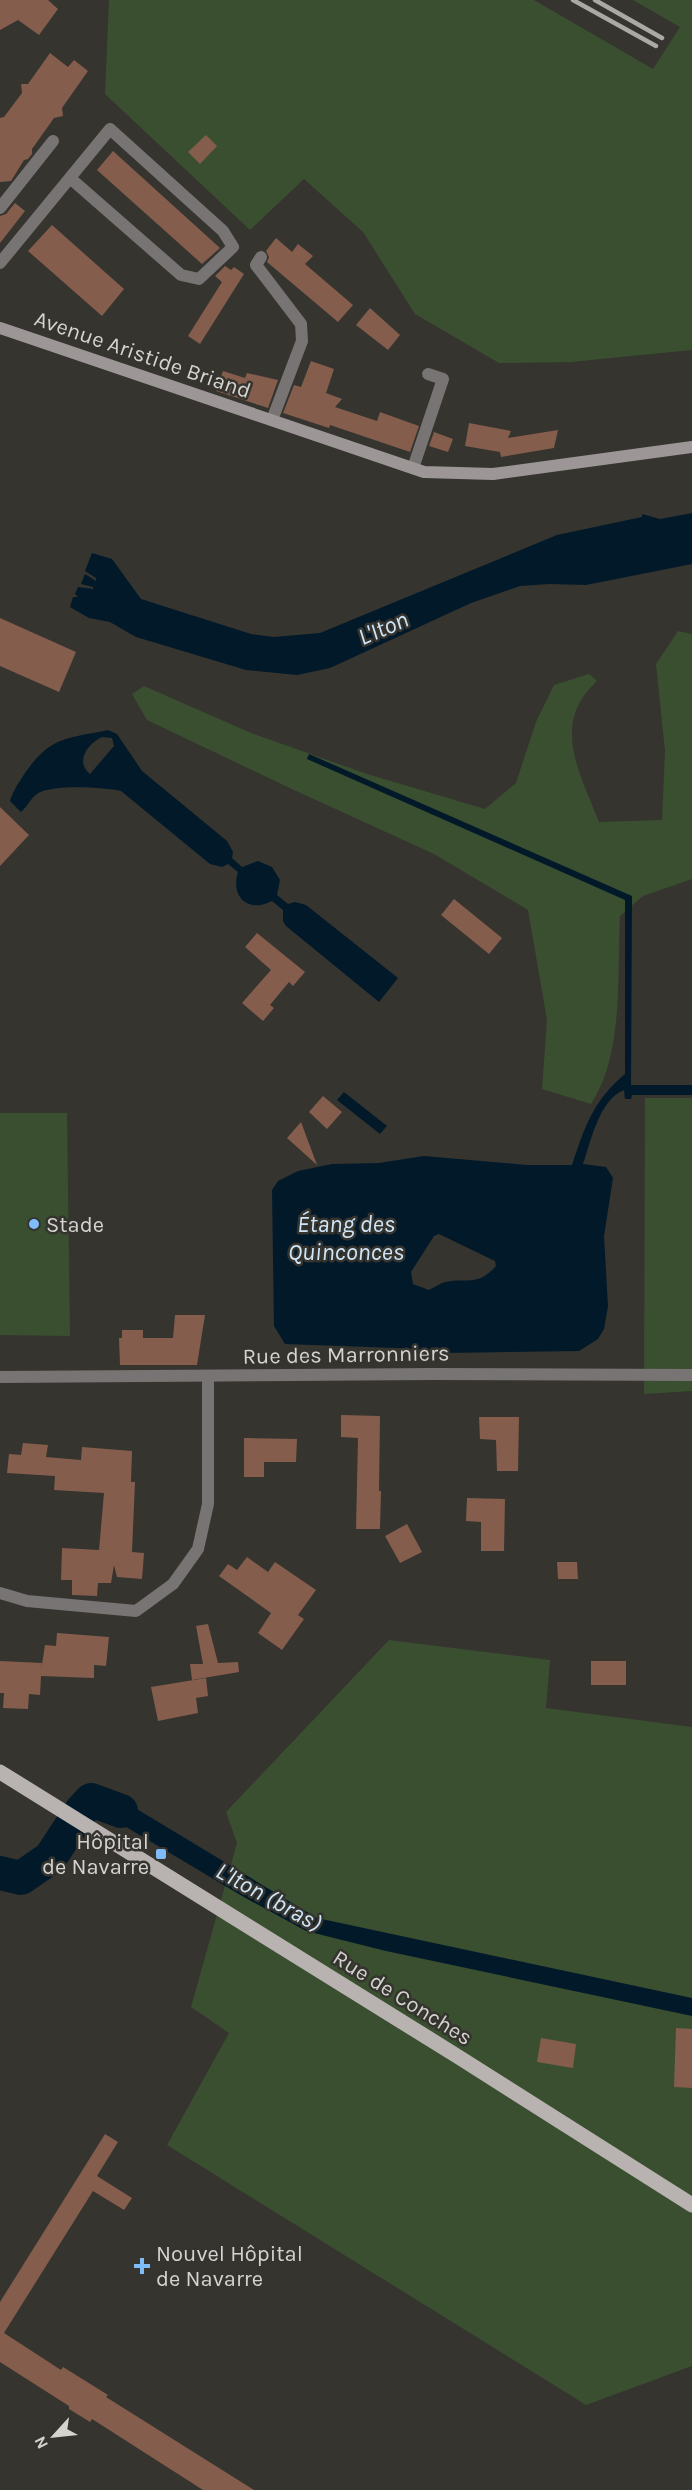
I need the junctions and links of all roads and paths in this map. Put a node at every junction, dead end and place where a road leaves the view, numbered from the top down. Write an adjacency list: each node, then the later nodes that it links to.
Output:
1 (53, 141): 3 (street)
2 (70, 178): 2 (street); 5 (street)
3 (0, 208)
4 (261, 257): 8 (street, Avenue Aristide Briand)
5 (0, 263)
6 (0, 328): 8 (main road, Avenue Aristide Briand)
7 (428, 374): 10 (street)
8 (272, 420): 10 (main road, Avenue Aristide Briand)
9 (692, 447): 10 (main road, Avenue Aristide Briand)
10 (412, 468)
11 (692, 1375): 13 (street, Rue des Marronniers)
12 (0, 1377): 13 (street, Rue des Marronniers)
13 (208, 1377): 14 (street)
14 (0, 1593)
15 (0, 1772): 16 (main road, Rue de Conches)
16 (692, 2205)

